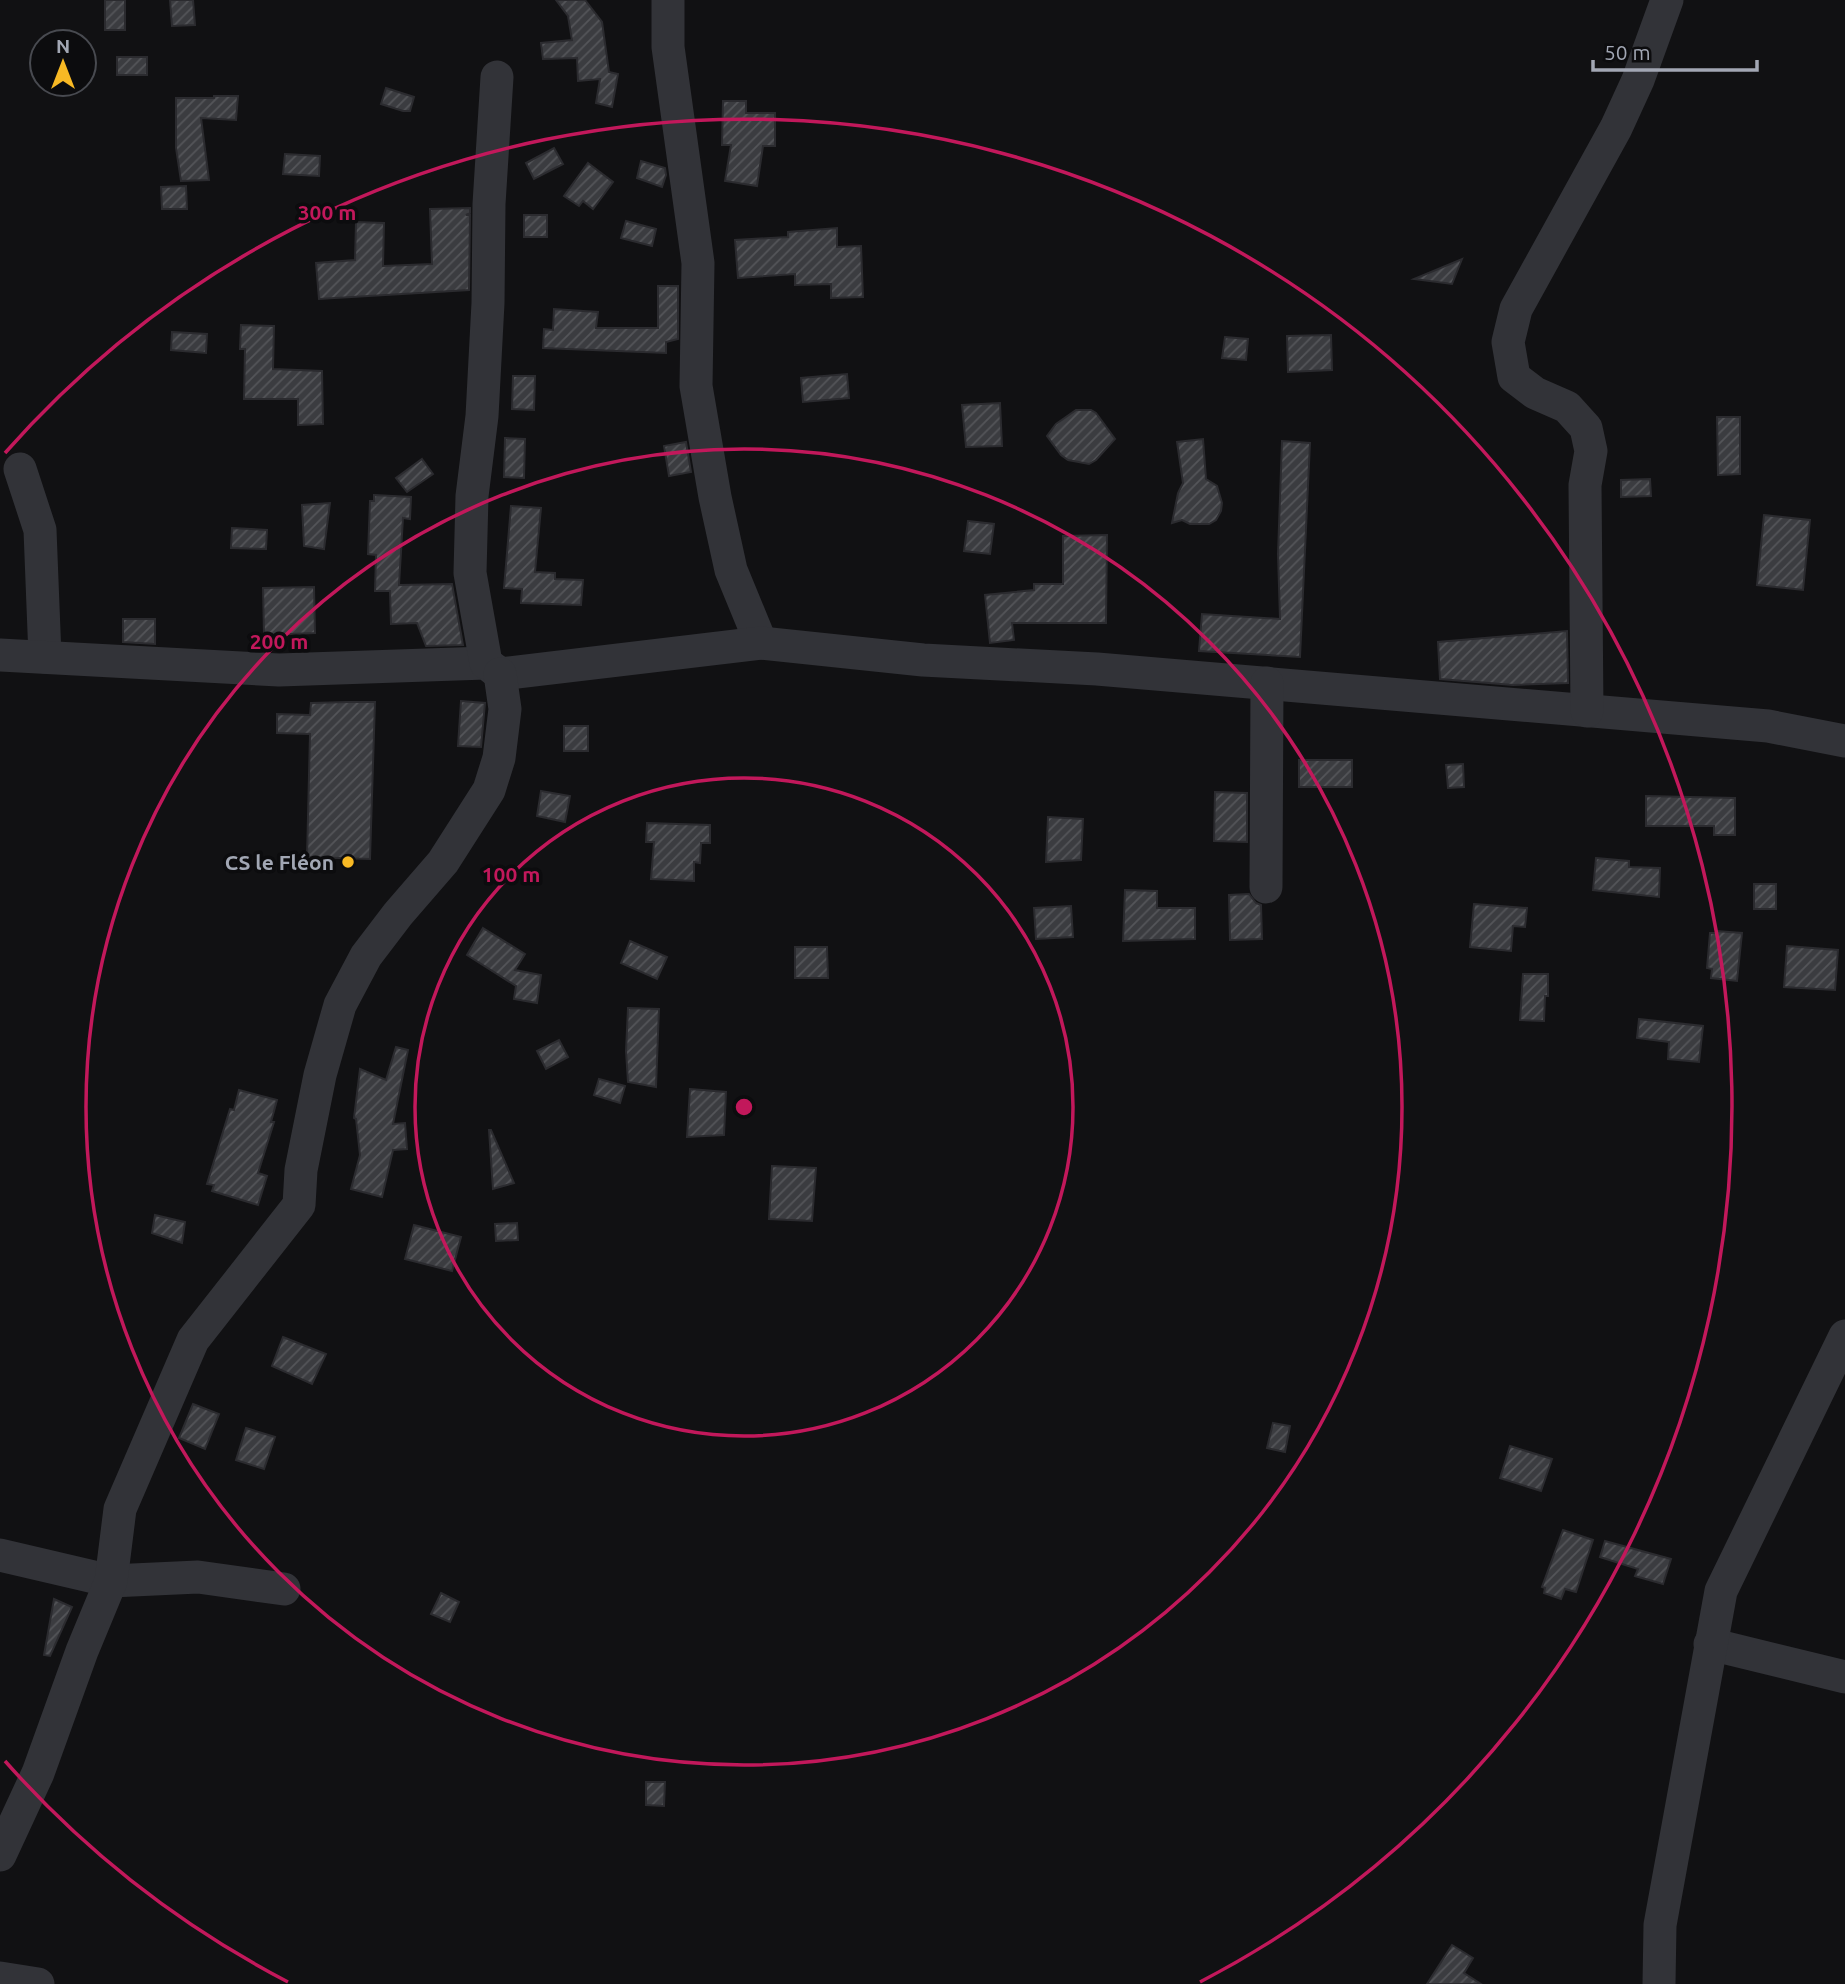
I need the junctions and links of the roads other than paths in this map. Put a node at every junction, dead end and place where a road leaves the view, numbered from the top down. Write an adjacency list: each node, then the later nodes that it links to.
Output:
1 (668, 0): 5 (street)
2 (1667, 0): 10 (street)
3 (497, 77): 8 (street)
4 (20, 469): 7 (street)
5 (761, 643): 8 (street); 9 (street)
6 (0, 655): 7 (street)
7 (46, 657): 8 (street)
8 (493, 668): 15 (street)
9 (1267, 683): 10 (street); 12 (street)
10 (1587, 711): 11 (street)
11 (1845, 741)
12 (1266, 887)
13 (1845, 1336): 17 (street)
14 (0, 1555): 15 (street)
15 (111, 1581): 16 (street); 19 (street)
16 (284, 1589)
17 (1710, 1644): 18 (street); 22 (street)
18 (1845, 1677)
19 (0, 1855)
20 (0, 1978): 21 (street)
21 (38, 1984)
22 (1659, 1984)

